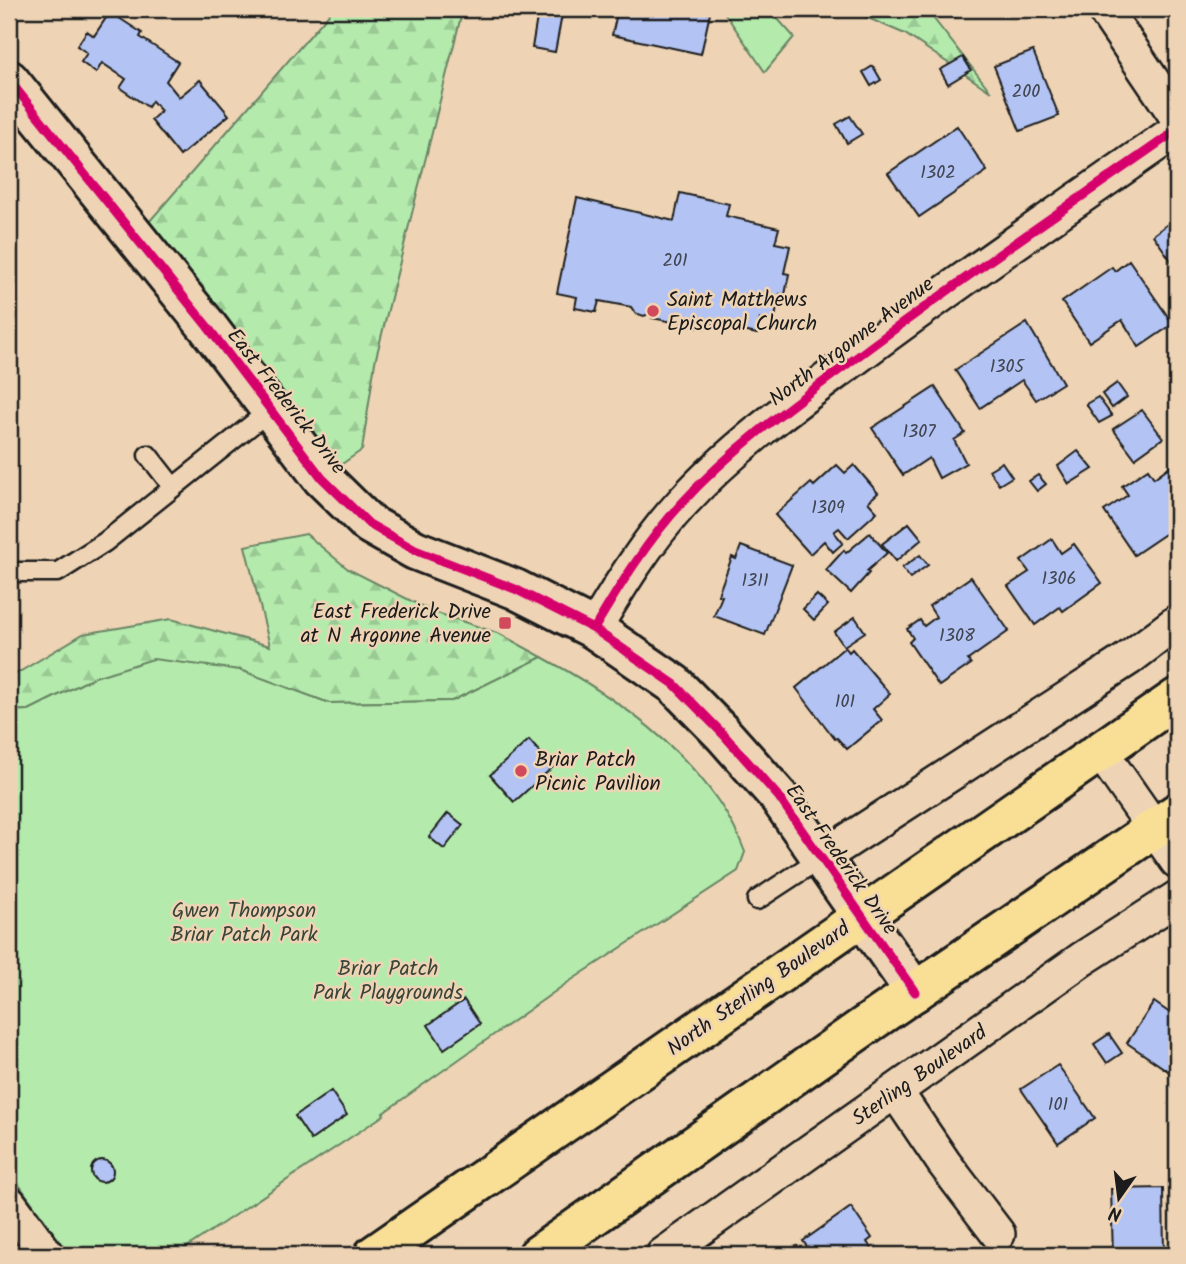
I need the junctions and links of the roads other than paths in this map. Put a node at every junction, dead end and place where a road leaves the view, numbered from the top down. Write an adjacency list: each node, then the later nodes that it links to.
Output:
1 (1104, 9): 3 (street)
2 (9, 80): 5 (street, East Frederick Drive)
3 (1177, 117)
4 (1177, 130): 10 (street, North Argonne Avenue)
5 (269, 411): 7 (lane); 10 (street, East Frederick Drive)
6 (148, 455): 7 (lane)
7 (173, 487): 8 (lane)
8 (9, 572)
9 (1177, 622): 14 (street)
10 (594, 629): 14 (street, East Frederick Drive)
11 (1177, 698): 12 (main road, North Sterling Boulevard)
12 (1101, 752): 13 (street); 18 (main road, North Sterling Boulevard)
13 (1166, 821): 15 (street); 19 (main road)
14 (821, 858): 17 (lane); 18 (street, East Frederick Drive)
15 (1177, 861)
16 (1177, 898): 20 (street, Sterling Boulevard)
17 (757, 900)
18 (861, 917): 19 (street, East Frederick Drive); 24 (main road, North Sterling Boulevard)
19 (915, 992): 25 (main road)
20 (896, 1092): 22 (street); 26 (street, Sterling Boulevard)
21 (9, 1203): 23 (street)
22 (998, 1234)
23 (47, 1255)
24 (373, 1255)
25 (538, 1255)
26 (663, 1255)

